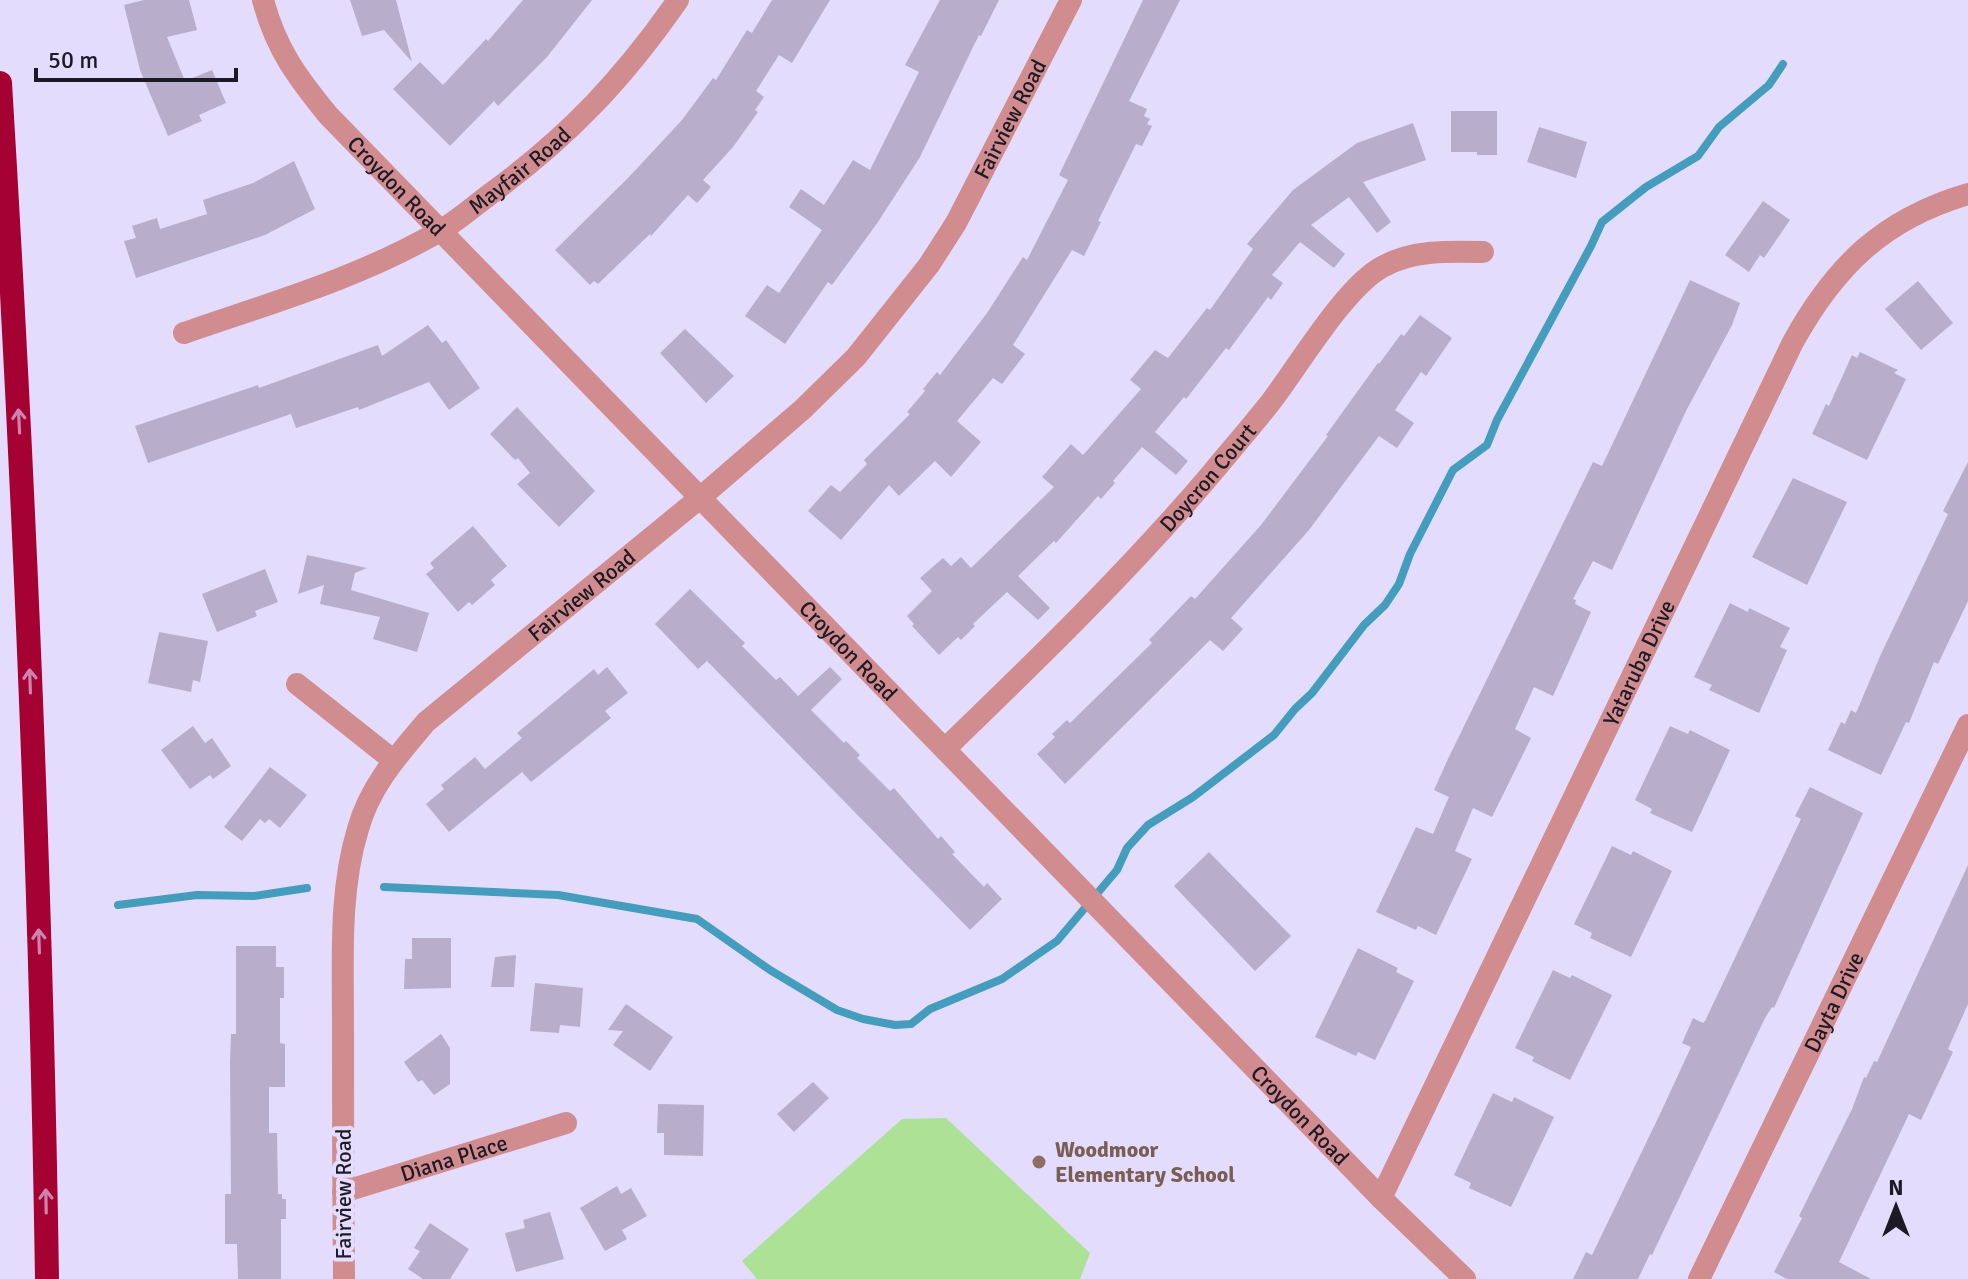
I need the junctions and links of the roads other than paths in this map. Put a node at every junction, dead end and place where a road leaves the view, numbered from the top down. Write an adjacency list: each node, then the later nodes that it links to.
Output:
1 (263, 0): 6 (street, Croydon Road)
2 (678, 0): 6 (street, Mayfair Road)
3 (1071, 0): 9 (street, Fairview Road)
4 (0, 83): 17 (highway, one-way to 4)
5 (1968, 194): 16 (street, Yataruba Drive)
6 (441, 230): 8 (street, Mayfair Road); 9 (street, Croydon Road)
7 (1483, 252): 12 (street, Doycron Court)
8 (184, 333)
9 (701, 497): 12 (street, Croydon Road); 13 (street, Fairview Road)
10 (297, 684): 13 (street)
11 (1968, 725): 20 (street, Dayta Drive)
12 (945, 749): 16 (street, Croydon Road)
13 (393, 760): 15 (street, Fairview Road)
14 (566, 1123): 15 (street, Diana Place)
15 (343, 1192): 18 (street, Fairview Road)
16 (1381, 1198): 19 (street, Croydon Road)
17 (47, 1279)
18 (344, 1279)
19 (1465, 1279)
20 (1699, 1279)

